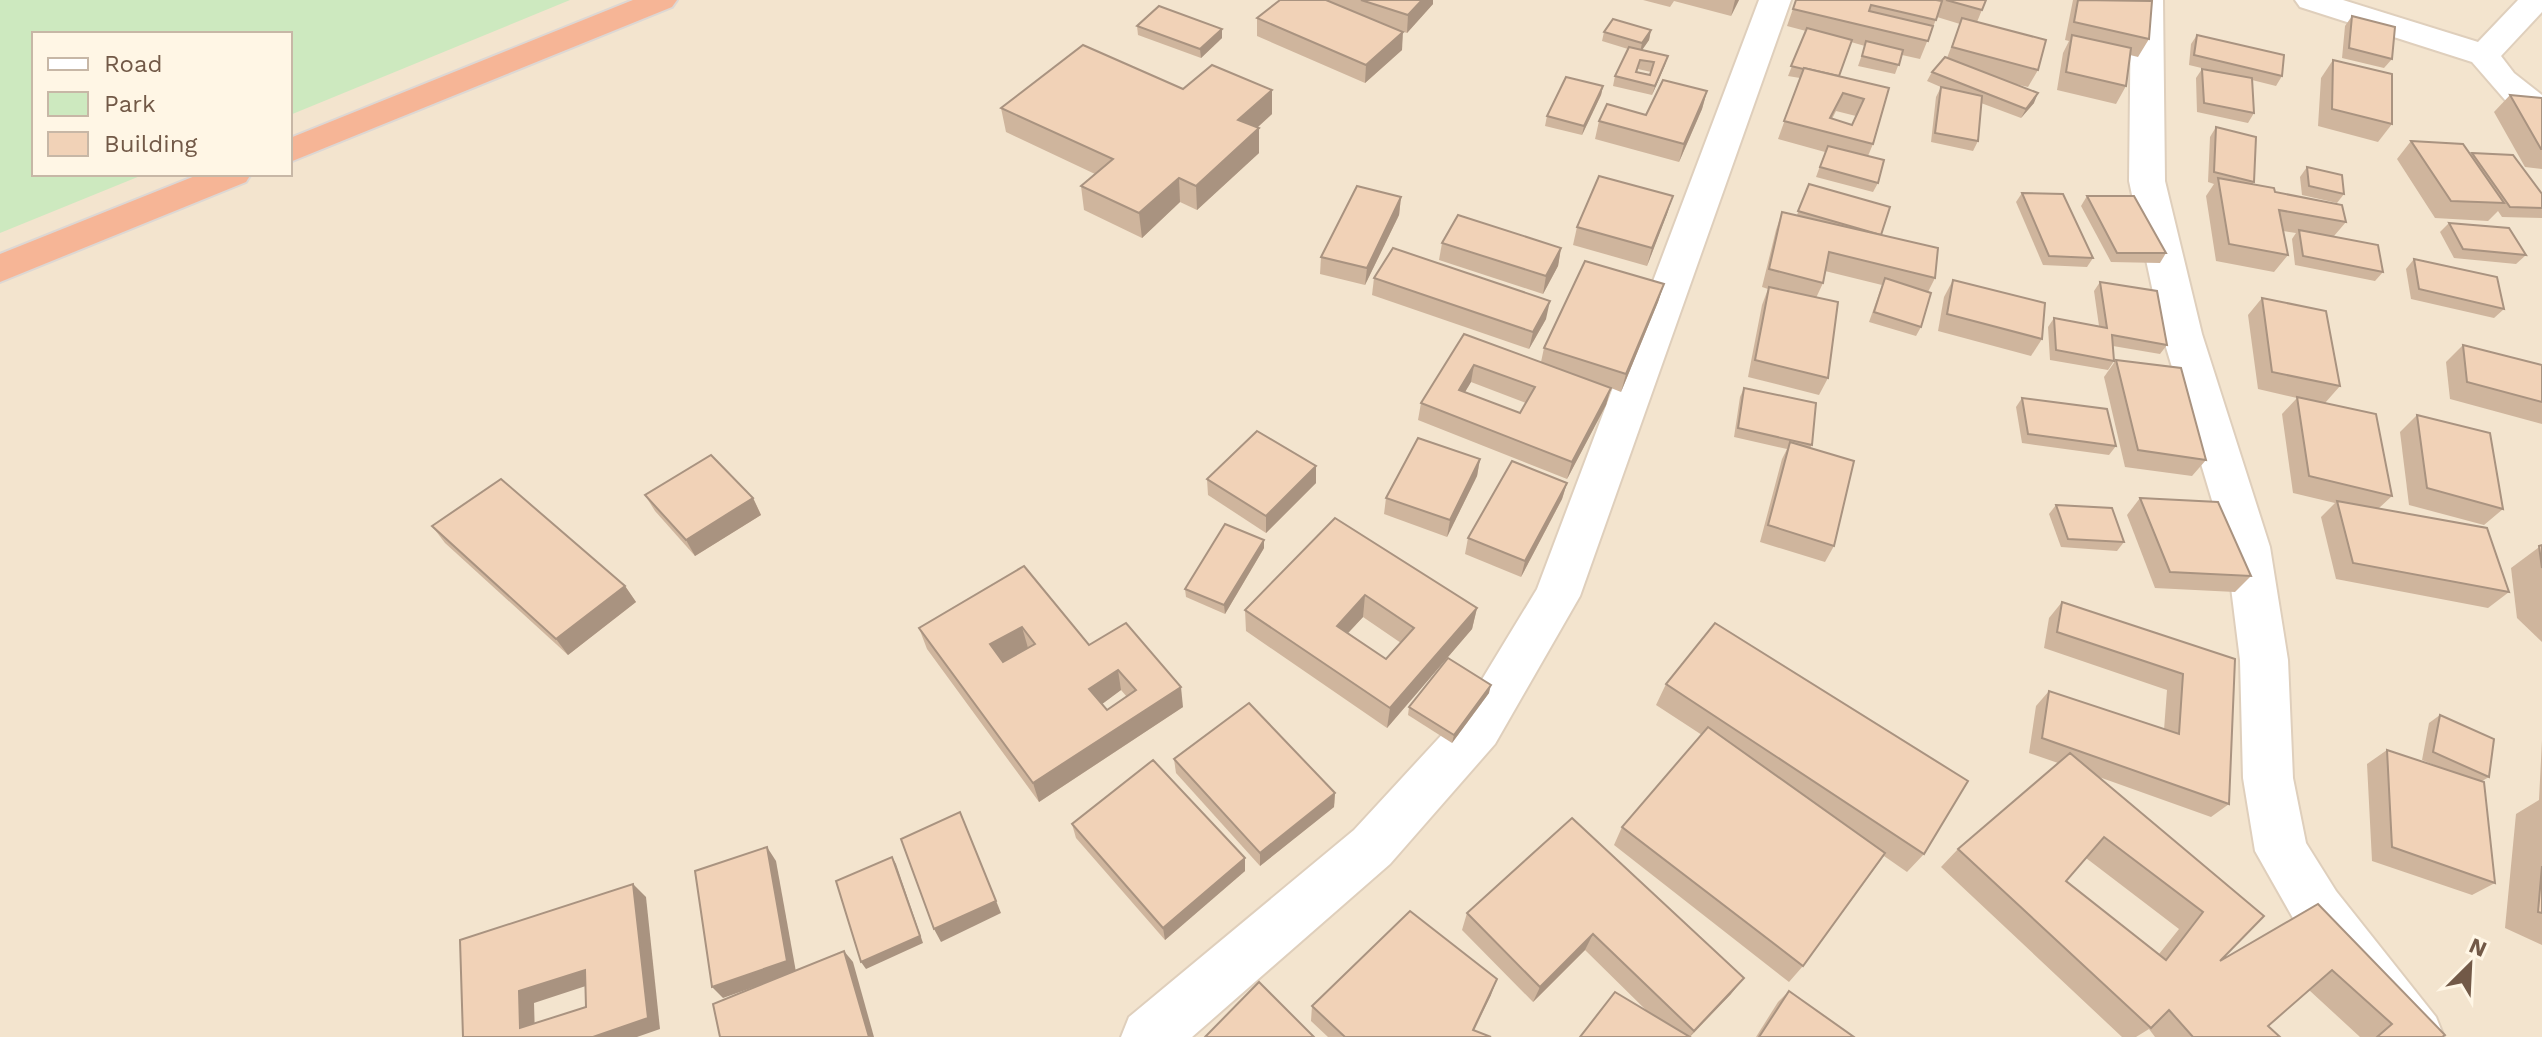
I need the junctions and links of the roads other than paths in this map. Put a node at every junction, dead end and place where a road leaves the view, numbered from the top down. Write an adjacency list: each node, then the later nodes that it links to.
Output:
1 (661, 0): 8 (highway)
2 (1775, 0): 11 (street)
3 (2147, 0): 12 (street)
4 (2311, 0): 6 (street)
5 (2536, 0): 6 (street)
6 (2484, 55): 7 (street)
7 (2542, 111)
8 (292, 150)
9 (228, 176): 10 (highway)
10 (0, 269)
11 (1149, 1037)
12 (2416, 1037)

